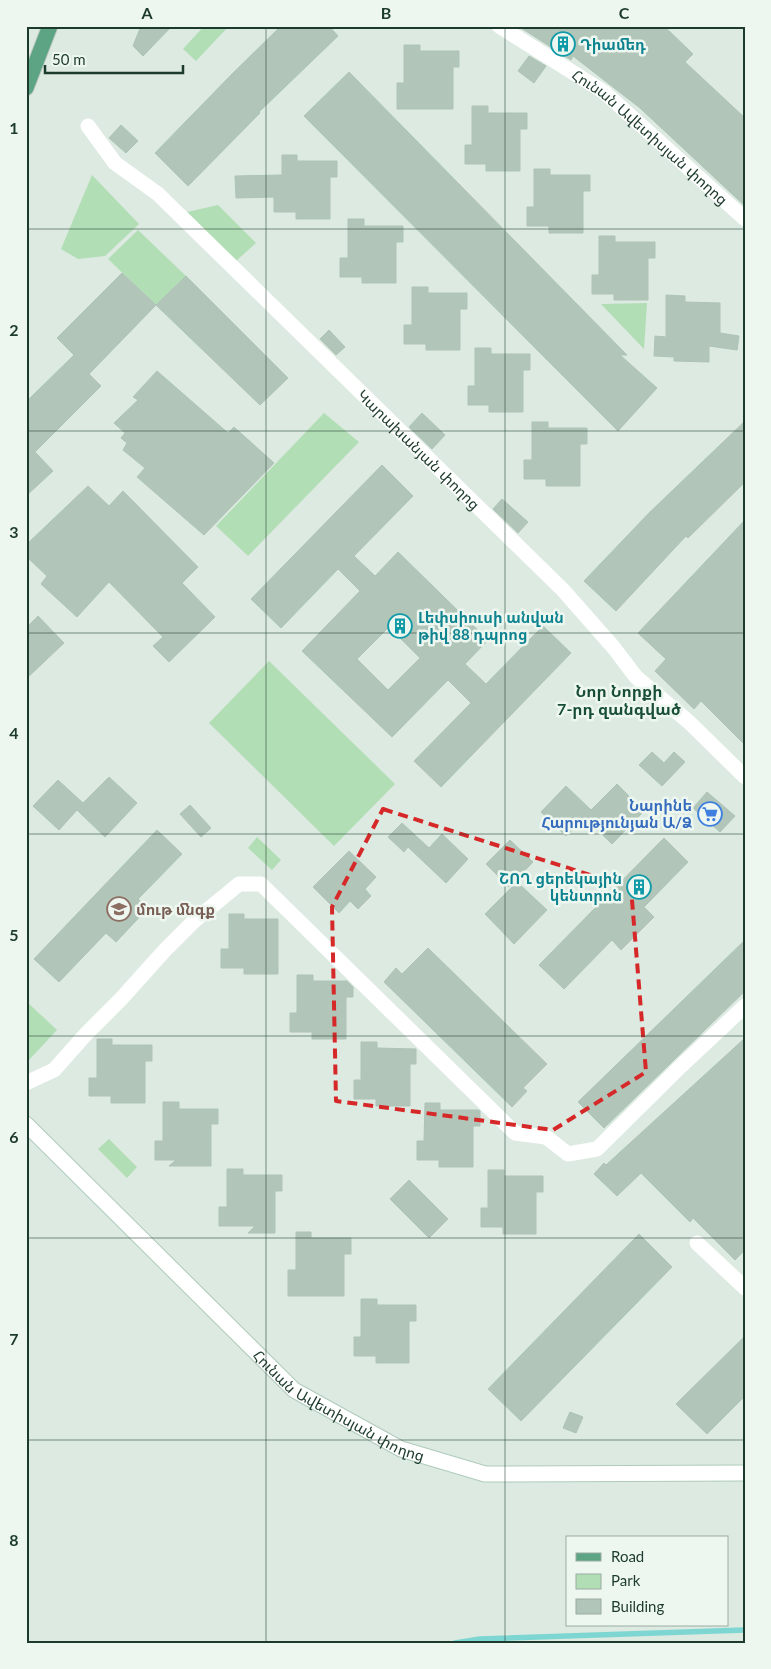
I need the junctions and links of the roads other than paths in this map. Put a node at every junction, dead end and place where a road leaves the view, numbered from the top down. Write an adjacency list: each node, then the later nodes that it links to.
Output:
1 (50, 26): 3 (main road)
2 (499, 26): 5 (street, Հունան Ավետիսյան փողոց)
3 (26, 88)
4 (88, 126): 6 (street, Կարախանյան փողոց)
5 (745, 220)
6 (745, 777)
7 (745, 1006): 8 (street)
8 (26, 1084)
9 (26, 1124): 12 (street, Հունան Ավետիսյան փողոց)
10 (698, 1243): 11 (street)
11 (745, 1288)
12 (745, 1473)

